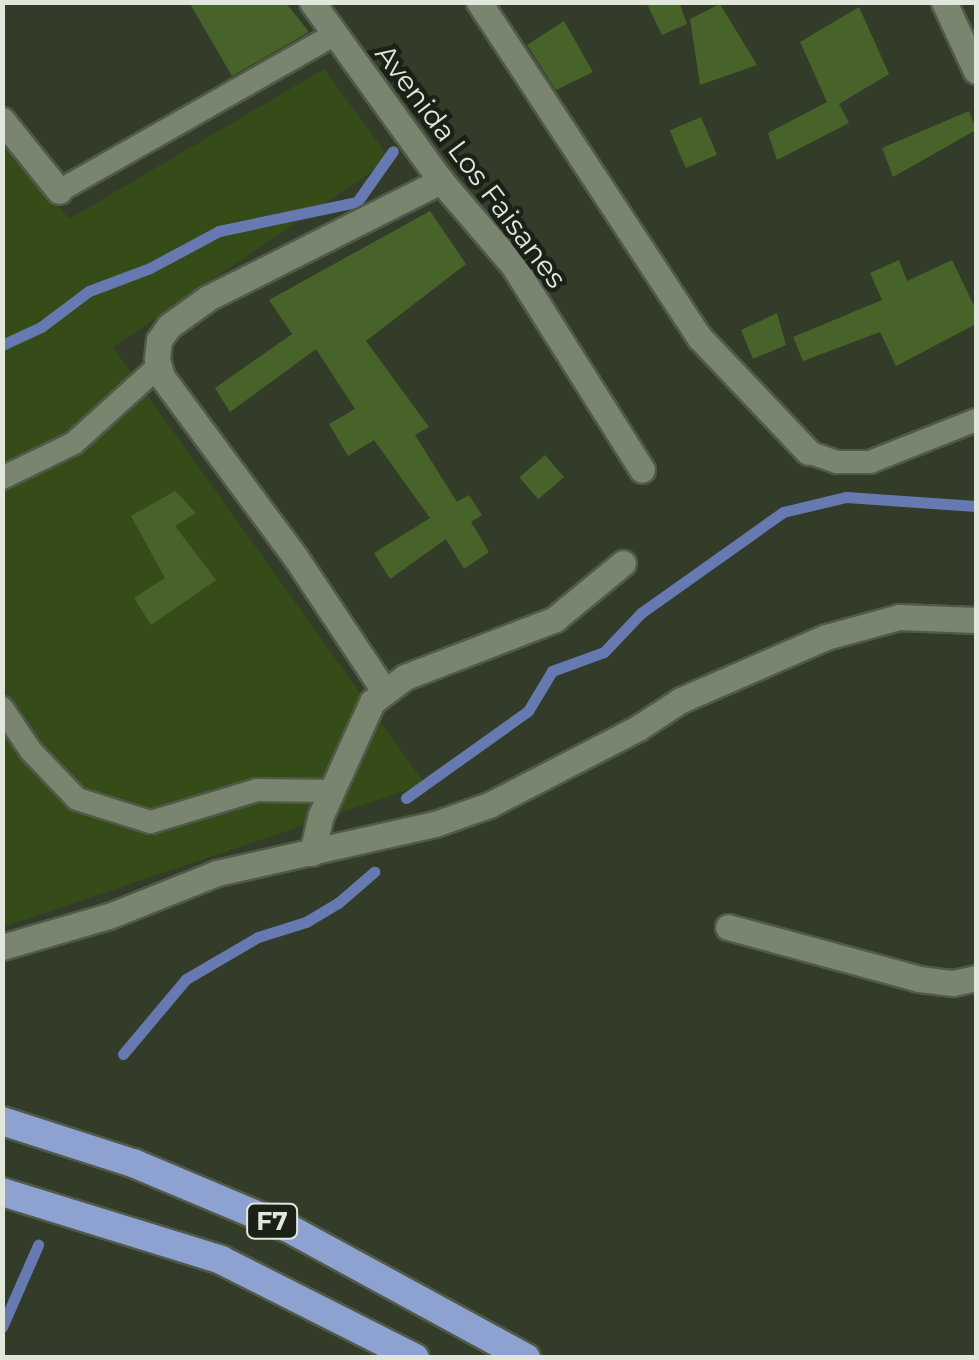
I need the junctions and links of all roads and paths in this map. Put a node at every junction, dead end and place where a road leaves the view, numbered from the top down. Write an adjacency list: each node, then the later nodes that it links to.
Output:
1 (312, 2): 4 (street, Avenida Los Faisanes)
2 (479, 2): 11 (street)
3 (944, 2): 5 (street)
4 (334, 35): 7 (street, Avenida Los Faisanes); 8 (lane)
5 (976, 71)
6 (2, 120): 8 (street)
7 (441, 182): 9 (street); 12 (street, Avenida Los Faisanes)
8 (59, 191)
9 (159, 366): 13 (lane); 16 (street)
10 (976, 420): 11 (lane)
11 (808, 452)
12 (642, 470)
13 (2, 478)
14 (623, 563): 16 (street)
15 (976, 620): 19 (street)
16 (385, 692): 18 (street)
17 (2, 708): 18 (lane)
18 (331, 791): 19 (street)
19 (312, 853): 21 (street)
20 (728, 927): 22 (street)
21 (2, 947)
22 (976, 978)
23 (2, 1121): 26 (highway, F7)
24 (2, 1192): 25 (highway, F7)
25 (415, 1358)
26 (526, 1358)

